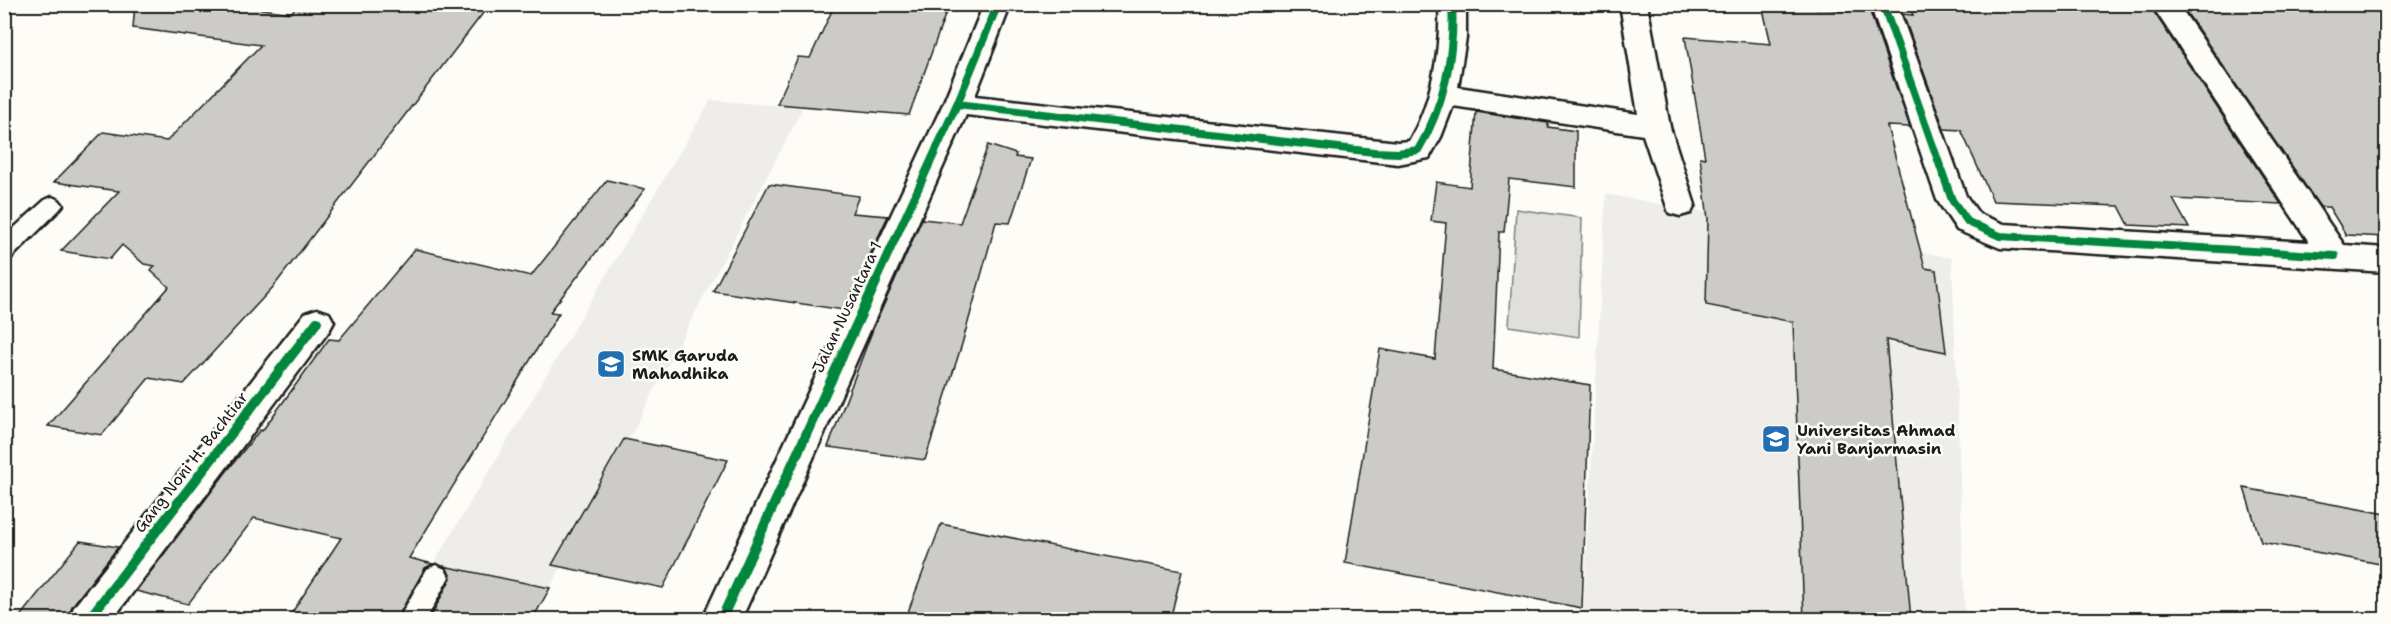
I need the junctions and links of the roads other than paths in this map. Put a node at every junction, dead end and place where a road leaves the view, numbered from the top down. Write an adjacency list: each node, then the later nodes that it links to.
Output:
1 (998, 4): 7 (street, Jalan Nusantara 1)
2 (1452, 4): 6 (street)
3 (1633, 4): 8 (street)
4 (1883, 4): 12 (street)
5 (2164, 4): 12 (street)
6 (1442, 94): 7 (street); 8 (street)
7 (957, 104): 18 (street, Jalan Nusantara 1)
8 (1655, 127): 9 (street)
9 (1680, 204)
10 (52, 205): 11 (lane)
11 (4, 251)
12 (2335, 256): 13 (street)
13 (2386, 260)
14 (318, 322): 16 (street, Gang Noni H. Bachtiar)
15 (436, 577): 17 (lane)
16 (88, 620)
17 (411, 620)
18 (721, 620)

